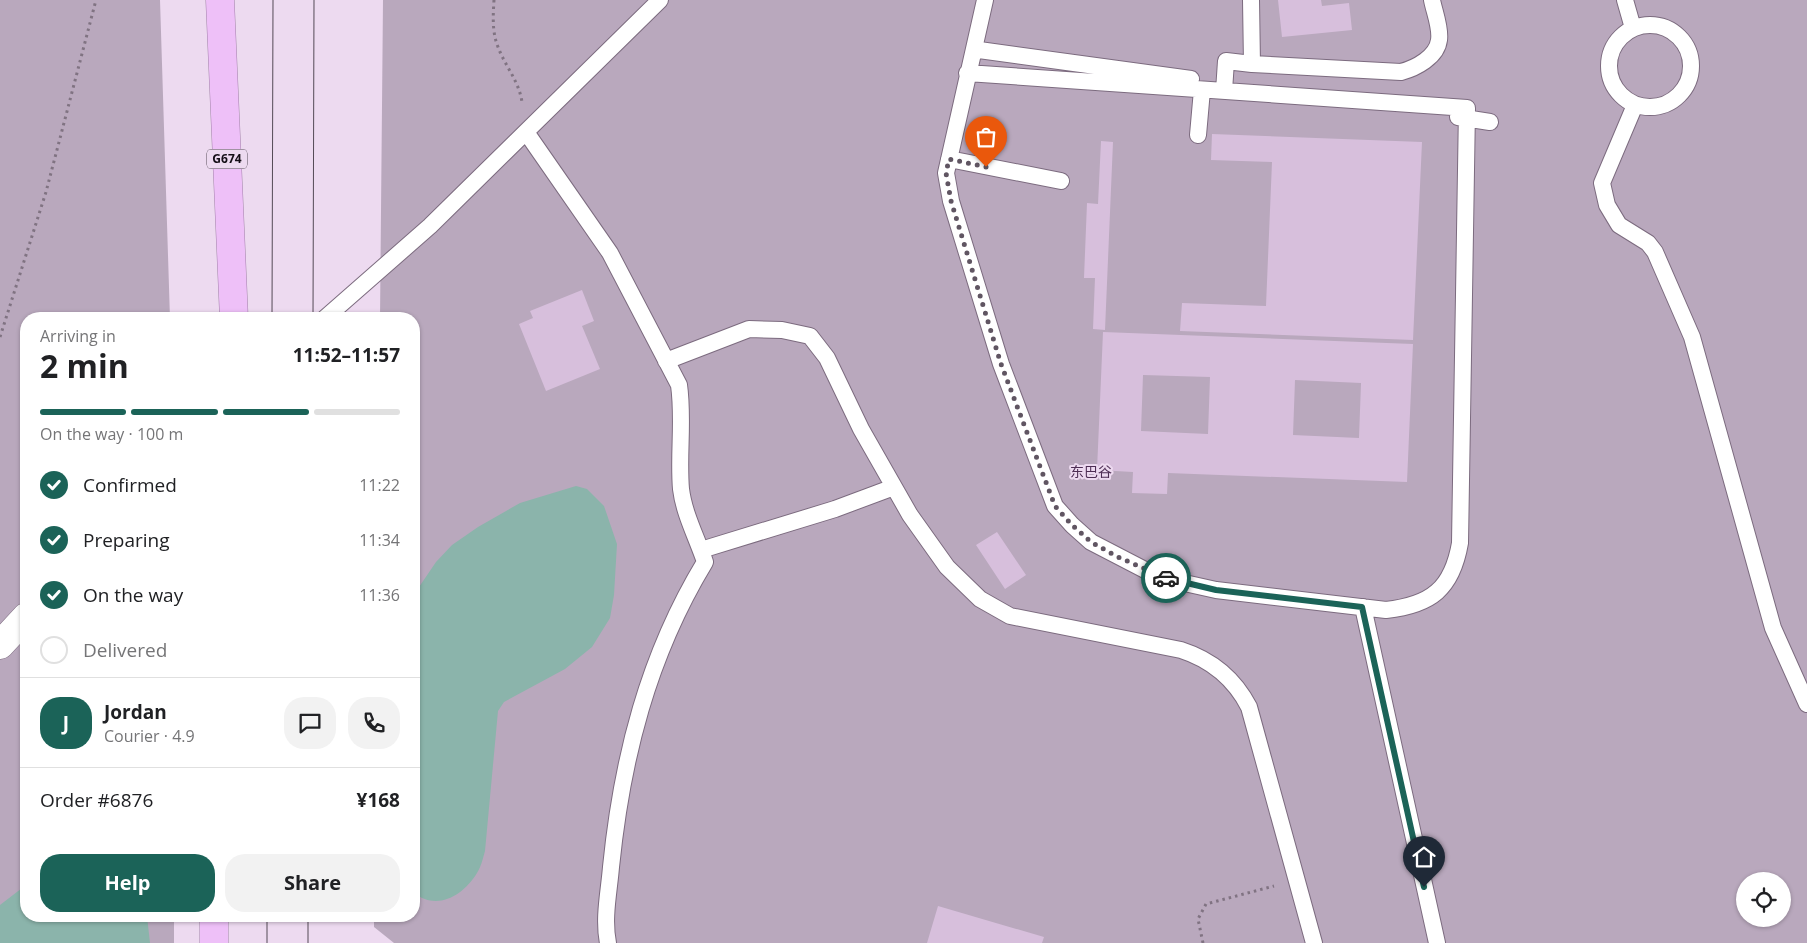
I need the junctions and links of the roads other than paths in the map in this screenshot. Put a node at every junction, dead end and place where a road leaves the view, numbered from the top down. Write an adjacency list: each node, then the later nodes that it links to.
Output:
1 (220, 0): 19 (highway, G674)
2 (660, 0): 15 (lane)
3 (985, 0): 10 (lane)
4 (1251, 0): 9 (lane)
5 (1432, 0): 9 (lane)
6 (1625, 0): 7 (lane)
7 (1633, 28): 13 (lane); 13 (lane)
8 (980, 50): 14 (lane)
9 (1252, 64): 12 (lane)
10 (967, 73): 11 (lane); 17 (lane)
11 (1202, 90): 12 (lane); 16 (lane)
12 (1224, 91): 24 (lane)
13 (1635, 105): 27 (lane)
14 (1490, 122)
15 (526, 132): 20 (lane); 21 (lane)
16 (1198, 135)
17 (949, 159): 18 (lane); 24 (lane)
18 (1061, 181)
19 (234, 312)
20 (332, 312)
21 (666, 361): 22 (lane); 23 (lane)
22 (894, 487): 23 (lane); 31 (lane)
23 (701, 550): 30 (lane)
24 (1362, 607): 32 (lane)
25 (20, 623): 26 (street)
26 (0, 645)
27 (1807, 704)
28 (214, 922): 29 (highway)
29 (214, 943)
30 (608, 943)
31 (1314, 943)
32 (1437, 943)

